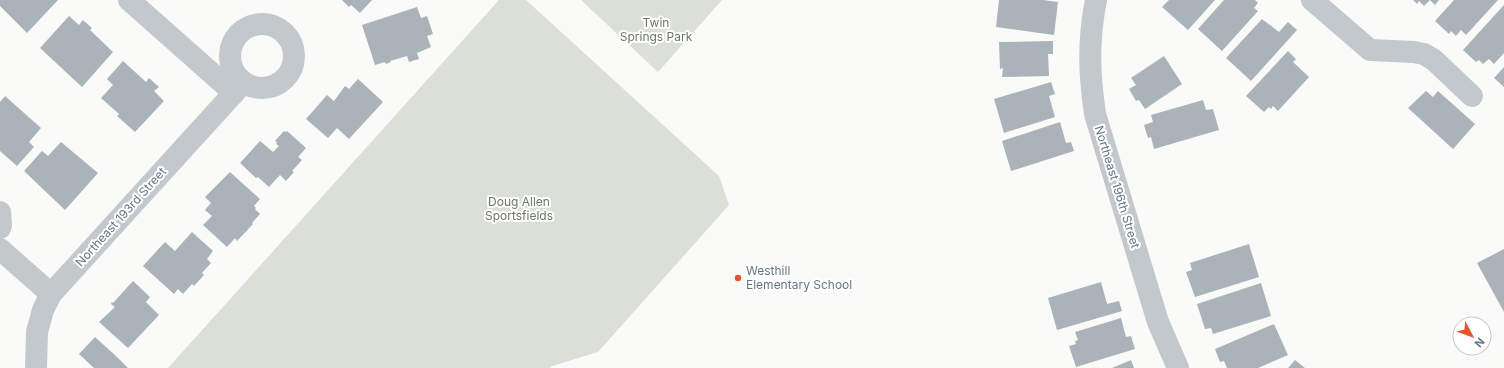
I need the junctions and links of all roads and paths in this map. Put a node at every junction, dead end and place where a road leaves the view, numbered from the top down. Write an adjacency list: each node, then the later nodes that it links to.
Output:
1 (129, 0): 8 (street, Northeast 193rd Street)
2 (1096, 0): 10 (street, Northeast 196th Street)
3 (1312, 0): 4 (street)
4 (1472, 96)
5 (0, 212): 6 (street)
6 (0, 228)
7 (0, 249): 8 (street)
8 (51, 294): 9 (street, Northeast 193rd Street)
9 (36, 368)
10 (1178, 368)

